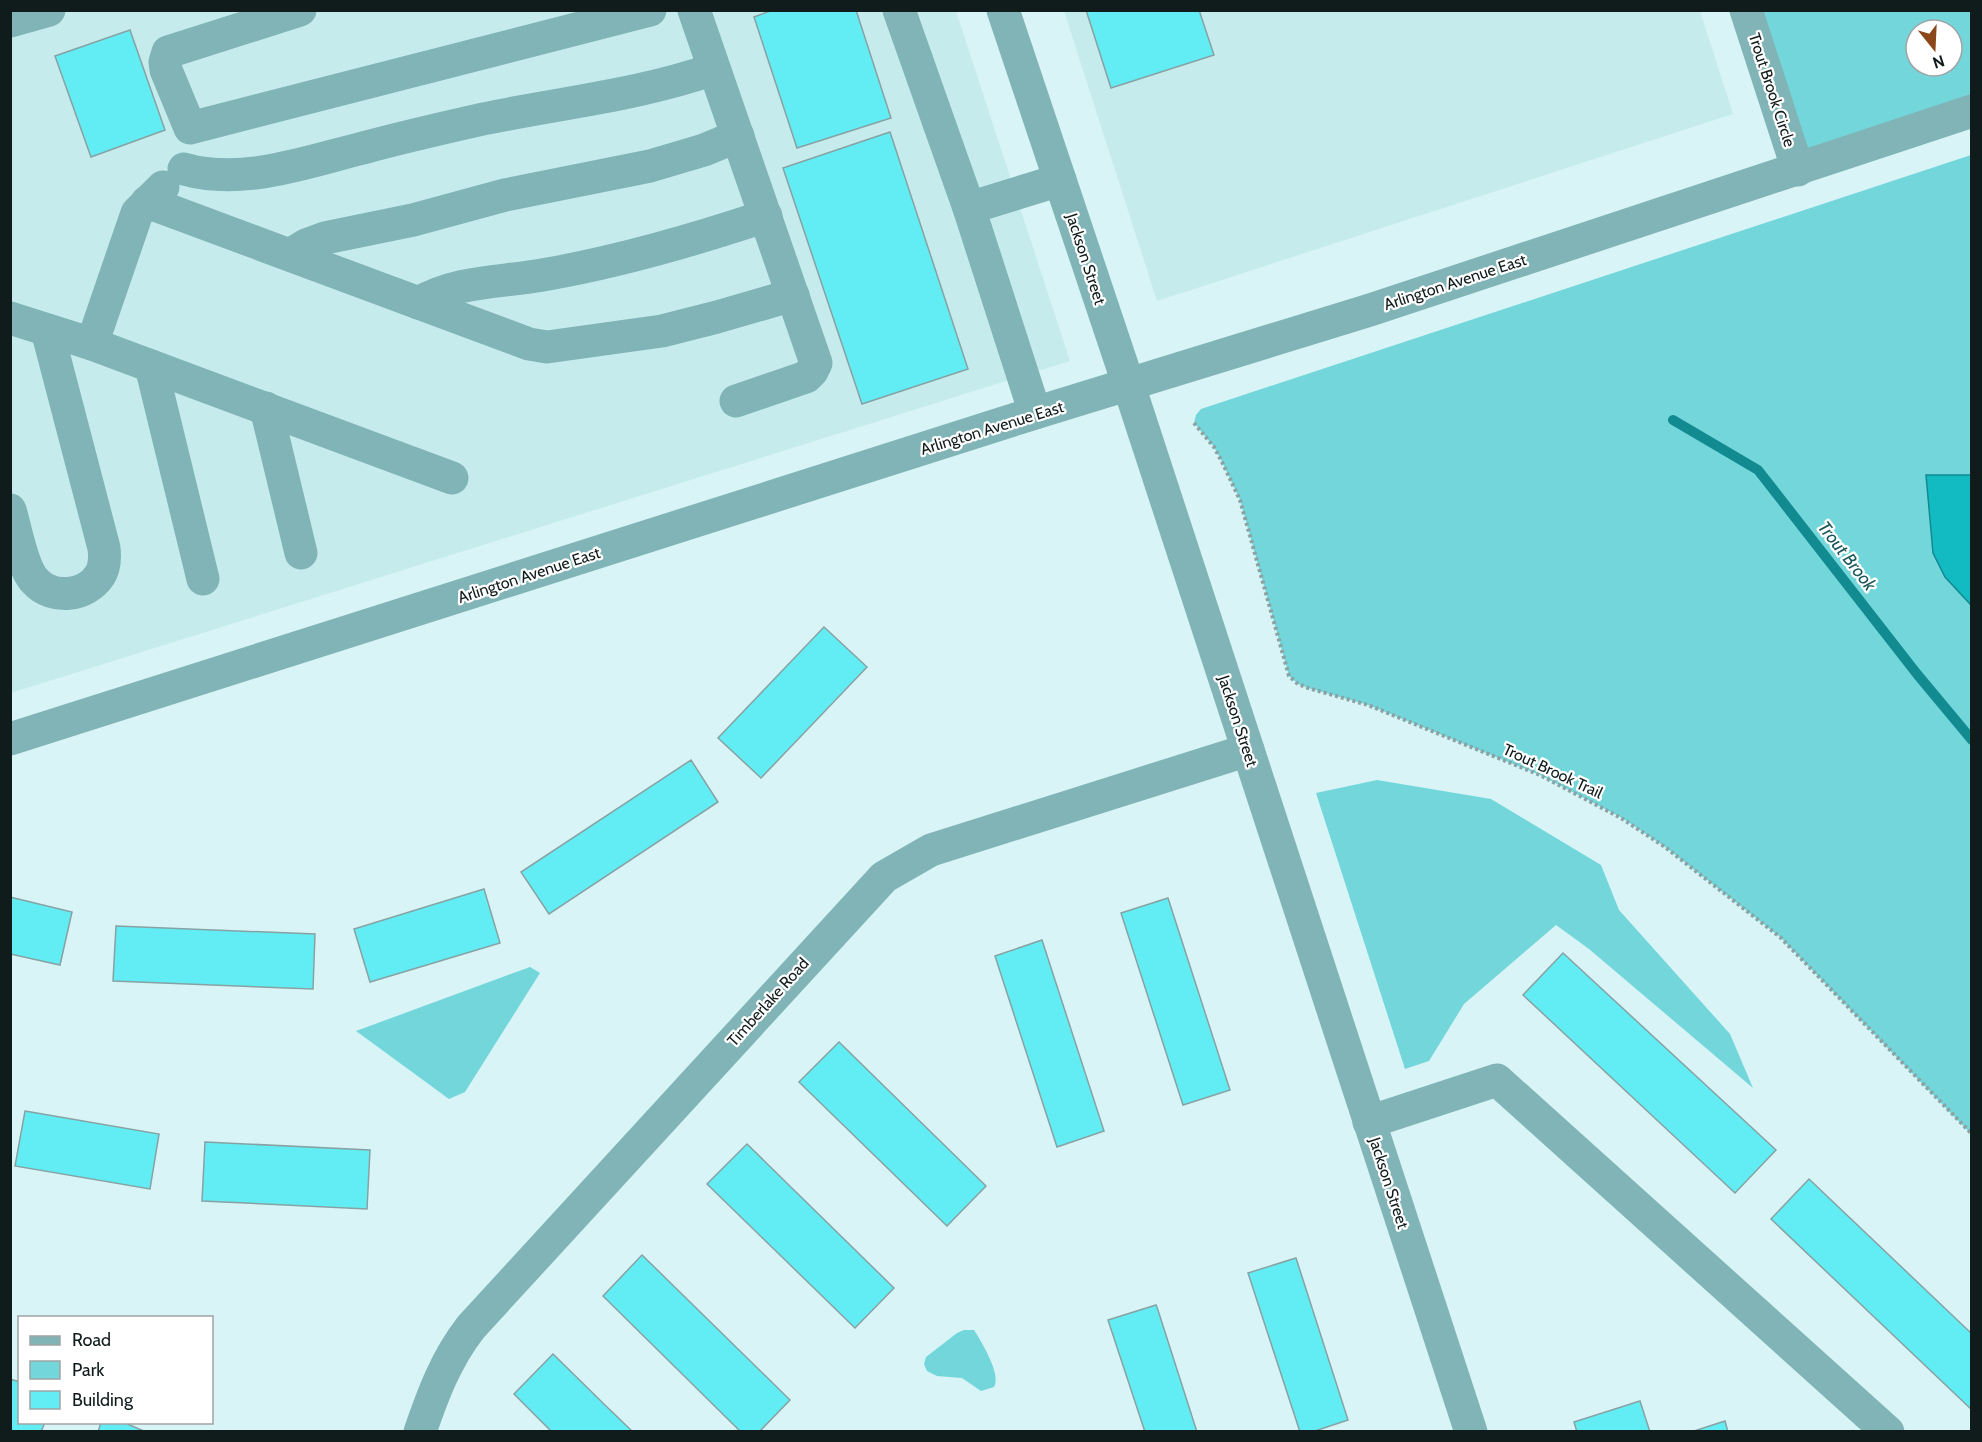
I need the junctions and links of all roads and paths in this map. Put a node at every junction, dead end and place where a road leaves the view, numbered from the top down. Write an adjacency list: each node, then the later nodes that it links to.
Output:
1 (49, 10): 8 (street)
2 (300, 10): 11 (street)
3 (650, 10): 11 (street)
4 (694, 10): 9 (street)
5 (899, 10): 17 (street)
6 (1003, 10): 15 (street, Jackson Street)
7 (1746, 10): 14 (street, Trout Brook Circle)
8 (10, 21)
9 (714, 69): 12 (street); 13 (street)
10 (1971, 111): 14 (street, Arlington Avenue East)
11 (190, 128): 13 (street)
12 (738, 135): 18 (street); 19 (street)
13 (184, 169): 16 (street)
14 (1798, 170): 26 (street, Arlington Avenue East)
15 (1060, 180): 17 (street); 26 (street, Jackson Street)
16 (147, 202): 19 (street); 24 (street)
17 (969, 208): 29 (street)
18 (766, 216): 20 (street); 21 (street)
19 (290, 255): 21 (street)
20 (793, 294): 21 (street); 27 (street)
21 (418, 303)
22 (10, 318): 23 (street)
23 (47, 330): 24 (street); 32 (street)
24 (92, 344): 25 (street)
25 (151, 366): 28 (street); 34 (street)
26 (1129, 386): 29 (street, Arlington Avenue East); 36 (street, Jackson Street)
27 (736, 400)
28 (266, 408): 31 (street); 33 (street)
29 (1035, 414): 35 (street, Arlington Avenue East)
30 (1194, 423): 38 (path, Trout Brook Trail)
31 (452, 478)
32 (10, 510)
33 (301, 553)
34 (203, 579)
35 (10, 739)
36 (1248, 750): 37 (street, Jackson Street); 39 (street, Timberlake Road)
37 (1369, 1122): 40 (street, Jackson Street); 41 (street)
38 (1971, 1134)
39 (420, 1431)
40 (1470, 1431)
41 (1888, 1431)

